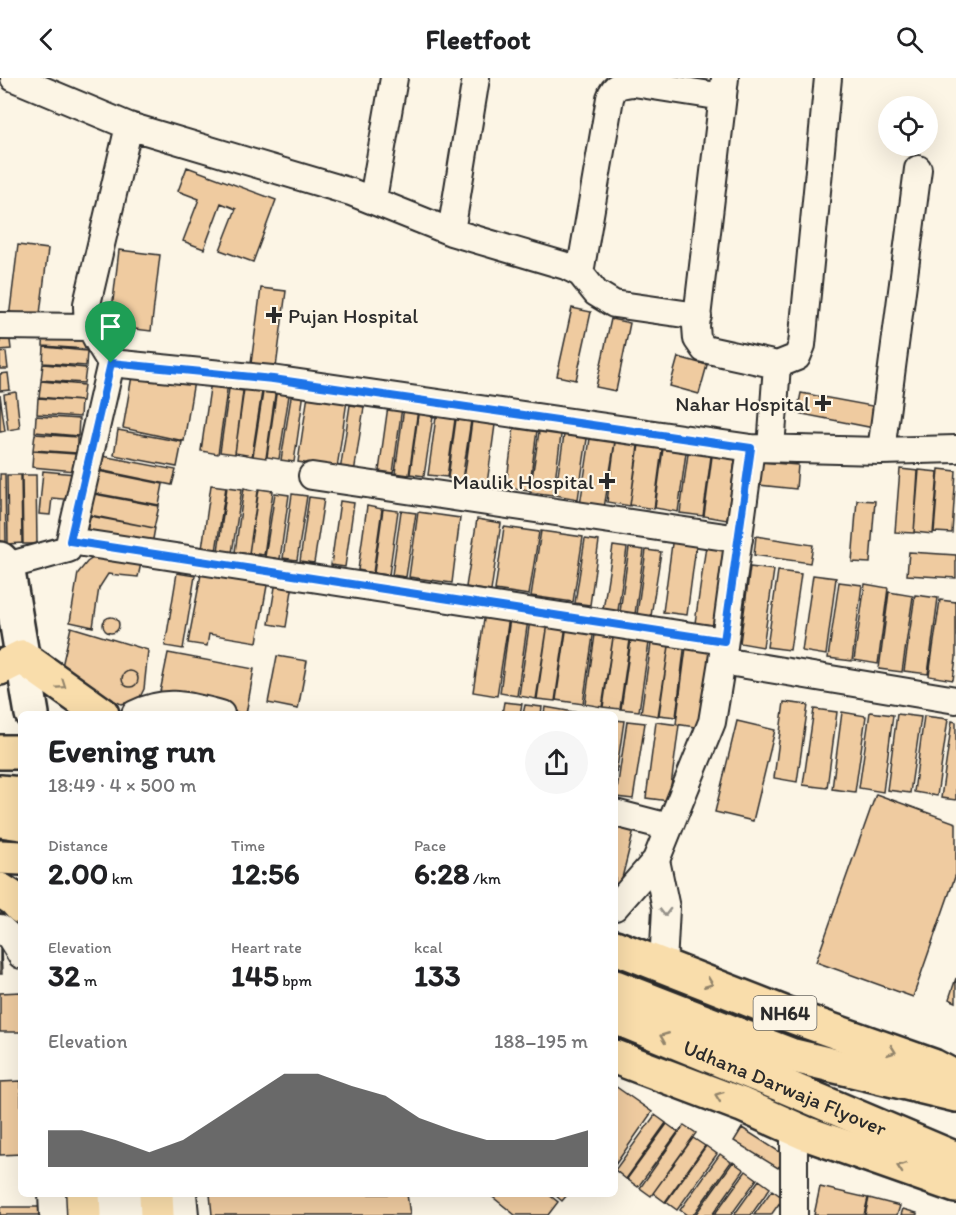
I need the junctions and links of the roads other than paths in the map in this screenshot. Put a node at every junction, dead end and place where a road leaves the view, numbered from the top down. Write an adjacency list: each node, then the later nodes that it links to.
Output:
1 (14, 78): 6 (street)
2 (394, 78): 8 (street)
3 (476, 78): 9 (street)
4 (828, 78): 15 (street)
5 (724, 87): 10 (street); 11 (street)
6 (129, 126): 8 (street); 13 (street)
7 (918, 169): 18 (street)
8 (374, 199): 9 (street)
9 (451, 232): 10 (street)
10 (580, 273): 11 (street)
11 (698, 316): 15 (street)
12 (0, 326): 13 (street)
13 (89, 327): 14 (street)
14 (111, 363): 16 (street); 21 (street)
15 (777, 365): 16 (street)
16 (761, 448): 18 (street); 20 (street)
17 (956, 449): 18 (street)
18 (881, 451)
19 (312, 476): 20 (street)
20 (739, 539): 23 (street)
21 (70, 541): 22 (street); 23 (street)
22 (3, 563): 24 (main road)
23 (723, 651): 25 (street); 37 (street)
24 (11, 662): 26 (main road); 27 (highway, one-way to 27)
25 (956, 699)
26 (31, 711)
27 (97, 711)
28 (141, 711): 29 (street)
29 (210, 711)
30 (0, 752): 31 (highway)
31 (18, 752)
32 (0, 792): 33 (highway)
33 (18, 794)
34 (618, 814): 37 (street)
35 (0, 820): 36 (highway)
36 (18, 823)
37 (669, 827): 40 (street)
38 (0, 857): 39 (highway)
39 (18, 858)
40 (656, 860): 43 (street); 47 (street, one-way to 47)
41 (0, 890): 42 (highway)
42 (18, 904)
43 (618, 904)
44 (0, 928): 46 (street)
45 (618, 948): 47 (highway, NH64)
46 (18, 950)
47 (663, 965): 52 (highway, NH64, one-way to 52)
48 (618, 988): 51 (highway, Udhana Darwaja Flyover)
49 (618, 1018): 51 (highway, Udhana Darwaja Flyover, one-way to 49)
50 (618, 1058): 54 (highway, one-way to 50)
51 (783, 1069): 53 (highway, Udhana Darwaja Flyover); 55 (highway, Udhana Darwaja Flyover)
52 (956, 1078)
53 (956, 1095)
54 (794, 1128): 56 (highway, one-way to 54); 69 (street)
55 (956, 1159)
56 (956, 1186)
57 (52, 1197): 63 (street)
58 (83, 1197): 64 (highway)
59 (103, 1197): 65 (main road)
60 (136, 1197): 66 (main road)
61 (156, 1197): 67 (highway)
62 (183, 1197): 68 (street)
63 (53, 1215)
64 (84, 1215)
65 (104, 1215)
66 (136, 1215)
67 (157, 1215)
68 (185, 1215)
69 (794, 1215)

